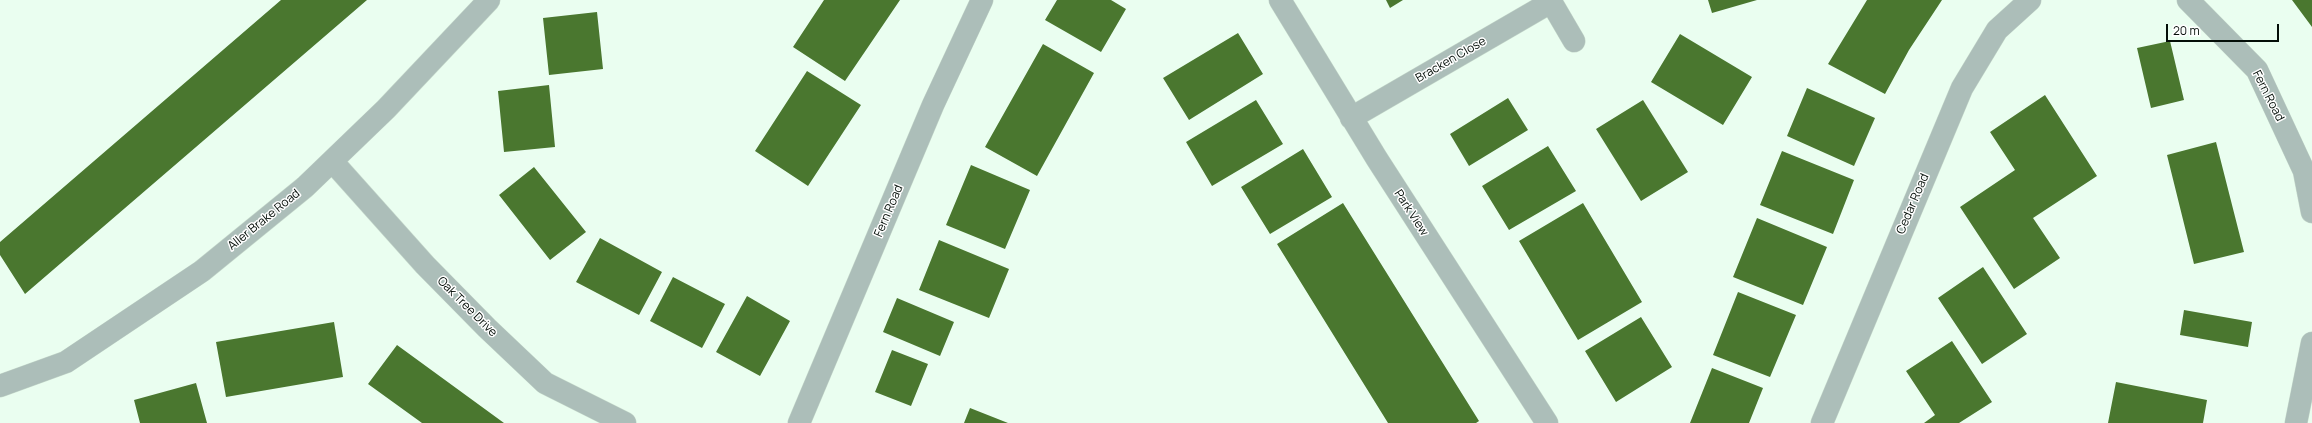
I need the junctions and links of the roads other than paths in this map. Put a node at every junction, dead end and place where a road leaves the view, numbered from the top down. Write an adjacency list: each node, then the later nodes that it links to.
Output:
1 (489, 0): 9 (street, Aller Brake Road)
2 (982, 0): 14 (street, Fern Road)
3 (1280, 0): 8 (street, Park View)
4 (2030, 0): 16 (street, Cedar Road)
5 (2188, 0): 10 (street, Fern Road)
6 (1551, 1): 7 (street, Bracken Close); 8 (street, Bracken Close)
7 (1574, 41)
8 (1351, 118): 15 (street, Park View)
9 (332, 161): 12 (street, Aller Brake Road); 13 (street, Oak Tree Drive)
10 (2312, 212)
11 (2312, 343): 17 (street)
12 (0, 386)
13 (625, 423)
14 (799, 423)
15 (1547, 423)
16 (1822, 423)
17 (2296, 423)

